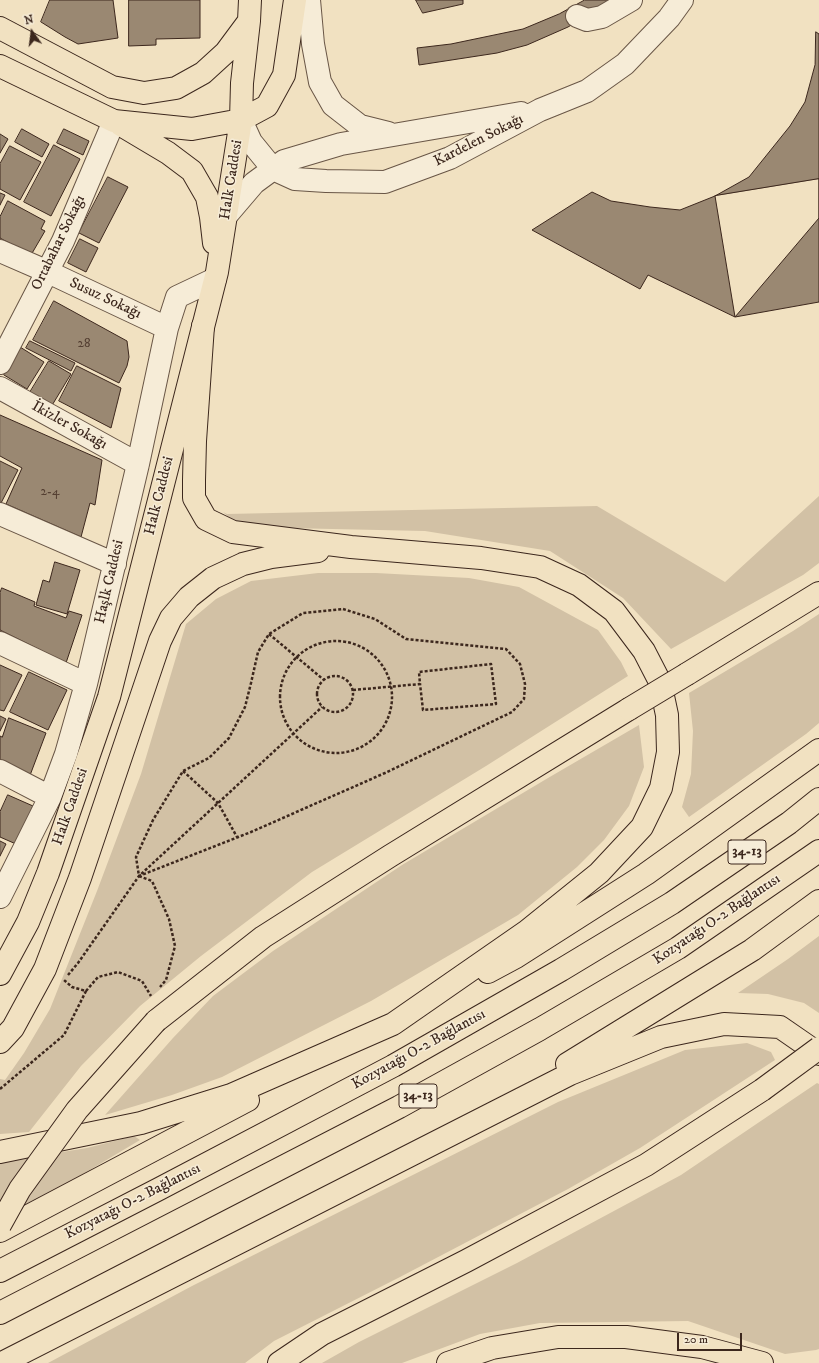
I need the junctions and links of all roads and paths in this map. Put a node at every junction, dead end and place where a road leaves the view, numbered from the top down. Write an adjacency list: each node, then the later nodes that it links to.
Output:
1 (294, 0): 10 (main road)
2 (309, 0): 12 (street)
3 (631, 0): 6 (street)
4 (682, 0): 9 (street, Kardelen Sokağı)
5 (250, 11): 7 (main road); 10 (main road, Halk Caddesi)
6 (577, 16)
7 (0, 28)
8 (0, 66): 11 (main road)
9 (540, 110): 12 (street); 13 (street, Kardelen Sokağı)
10 (241, 120): 11 (main road); 13 (street, Kardelen Sokağı); 14 (main road, Halk Caddesi)
11 (114, 121): 16 (street, Ortabahar Sokağı); 17 (main road)
12 (393, 134): 13 (street)
13 (273, 169): 14 (street)
14 (225, 217): 17 (main road, Halk Caddesi)
15 (0, 251): 16 (street, Susuz Sokağı)
16 (46, 271): 19 (street, Susuz Sokağı); 20 (street, Ortabahar Sokağı)
17 (216, 276): 18 (main road, Halk Caddesi); 19 (street, Haşlk Caddesi)
18 (203, 326): 24 (main road); 48 (main road, Halk Caddesi)
19 (167, 328): 22 (street, Haşlk Caddesi)
20 (0, 363)
21 (0, 388): 22 (street, İkizler Sokağı)
22 (138, 464): 25 (street, Haşlk Caddesi)
23 (0, 514): 25 (street)
24 (351, 548): 50 (main road); 51 (main road)
25 (114, 564): 31 (street, Haşlk Caddesi)
26 (819, 593): 56 (main road, bridge)
27 (269, 634): 29 (path); 39 (path); 43 (path)
28 (0, 643): 31 (street)
29 (297, 657): 30 (path); 33 (path); 36 (path)
30 (324, 680): 34 (path); 35 (path)
31 (86, 684): 40 (street, Haşlk Caddesi)
32 (420, 684): 32 (path); 33 (path)
33 (392, 687): 34 (path); 36 (path)
34 (354, 690): 35 (path)
35 (322, 707): 36 (path)
36 (293, 734): 42 (path)
37 (819, 750): 50 (main road)
38 (0, 771): 40 (street)
39 (183, 771): 42 (path); 45 (path)
40 (50, 797): 46 (street, Haşlk Caddesi)
41 (819, 799): 59 (main road, Kozyatağı O-2 Bağlantısı / 34-13)
42 (218, 803): 43 (path); 45 (path)
43 (237, 837): 45 (path)
44 (819, 851): 60 (main road, Kozyatağı O-2 Bağlantısı / 34-13)
45 (139, 876): 49 (path); 49 (path)
46 (0, 897)
47 (819, 901): 57 (main road)
48 (0, 974)
49 (86, 991): 54 (path)
50 (393, 1024): 55 (main road); 58 (main road)
51 (0, 1042)
52 (819, 1048): 62 (main road, bridge)
53 (819, 1054): 57 (main road)
54 (0, 1088)
55 (0, 1152)
56 (0, 1225)
57 (267, 1227): 61 (main road)
58 (0, 1231)
59 (0, 1271)
60 (0, 1313)
61 (2, 1363)
62 (279, 1363)
63 (448, 1363): 64 (main road)
64 (762, 1363)

